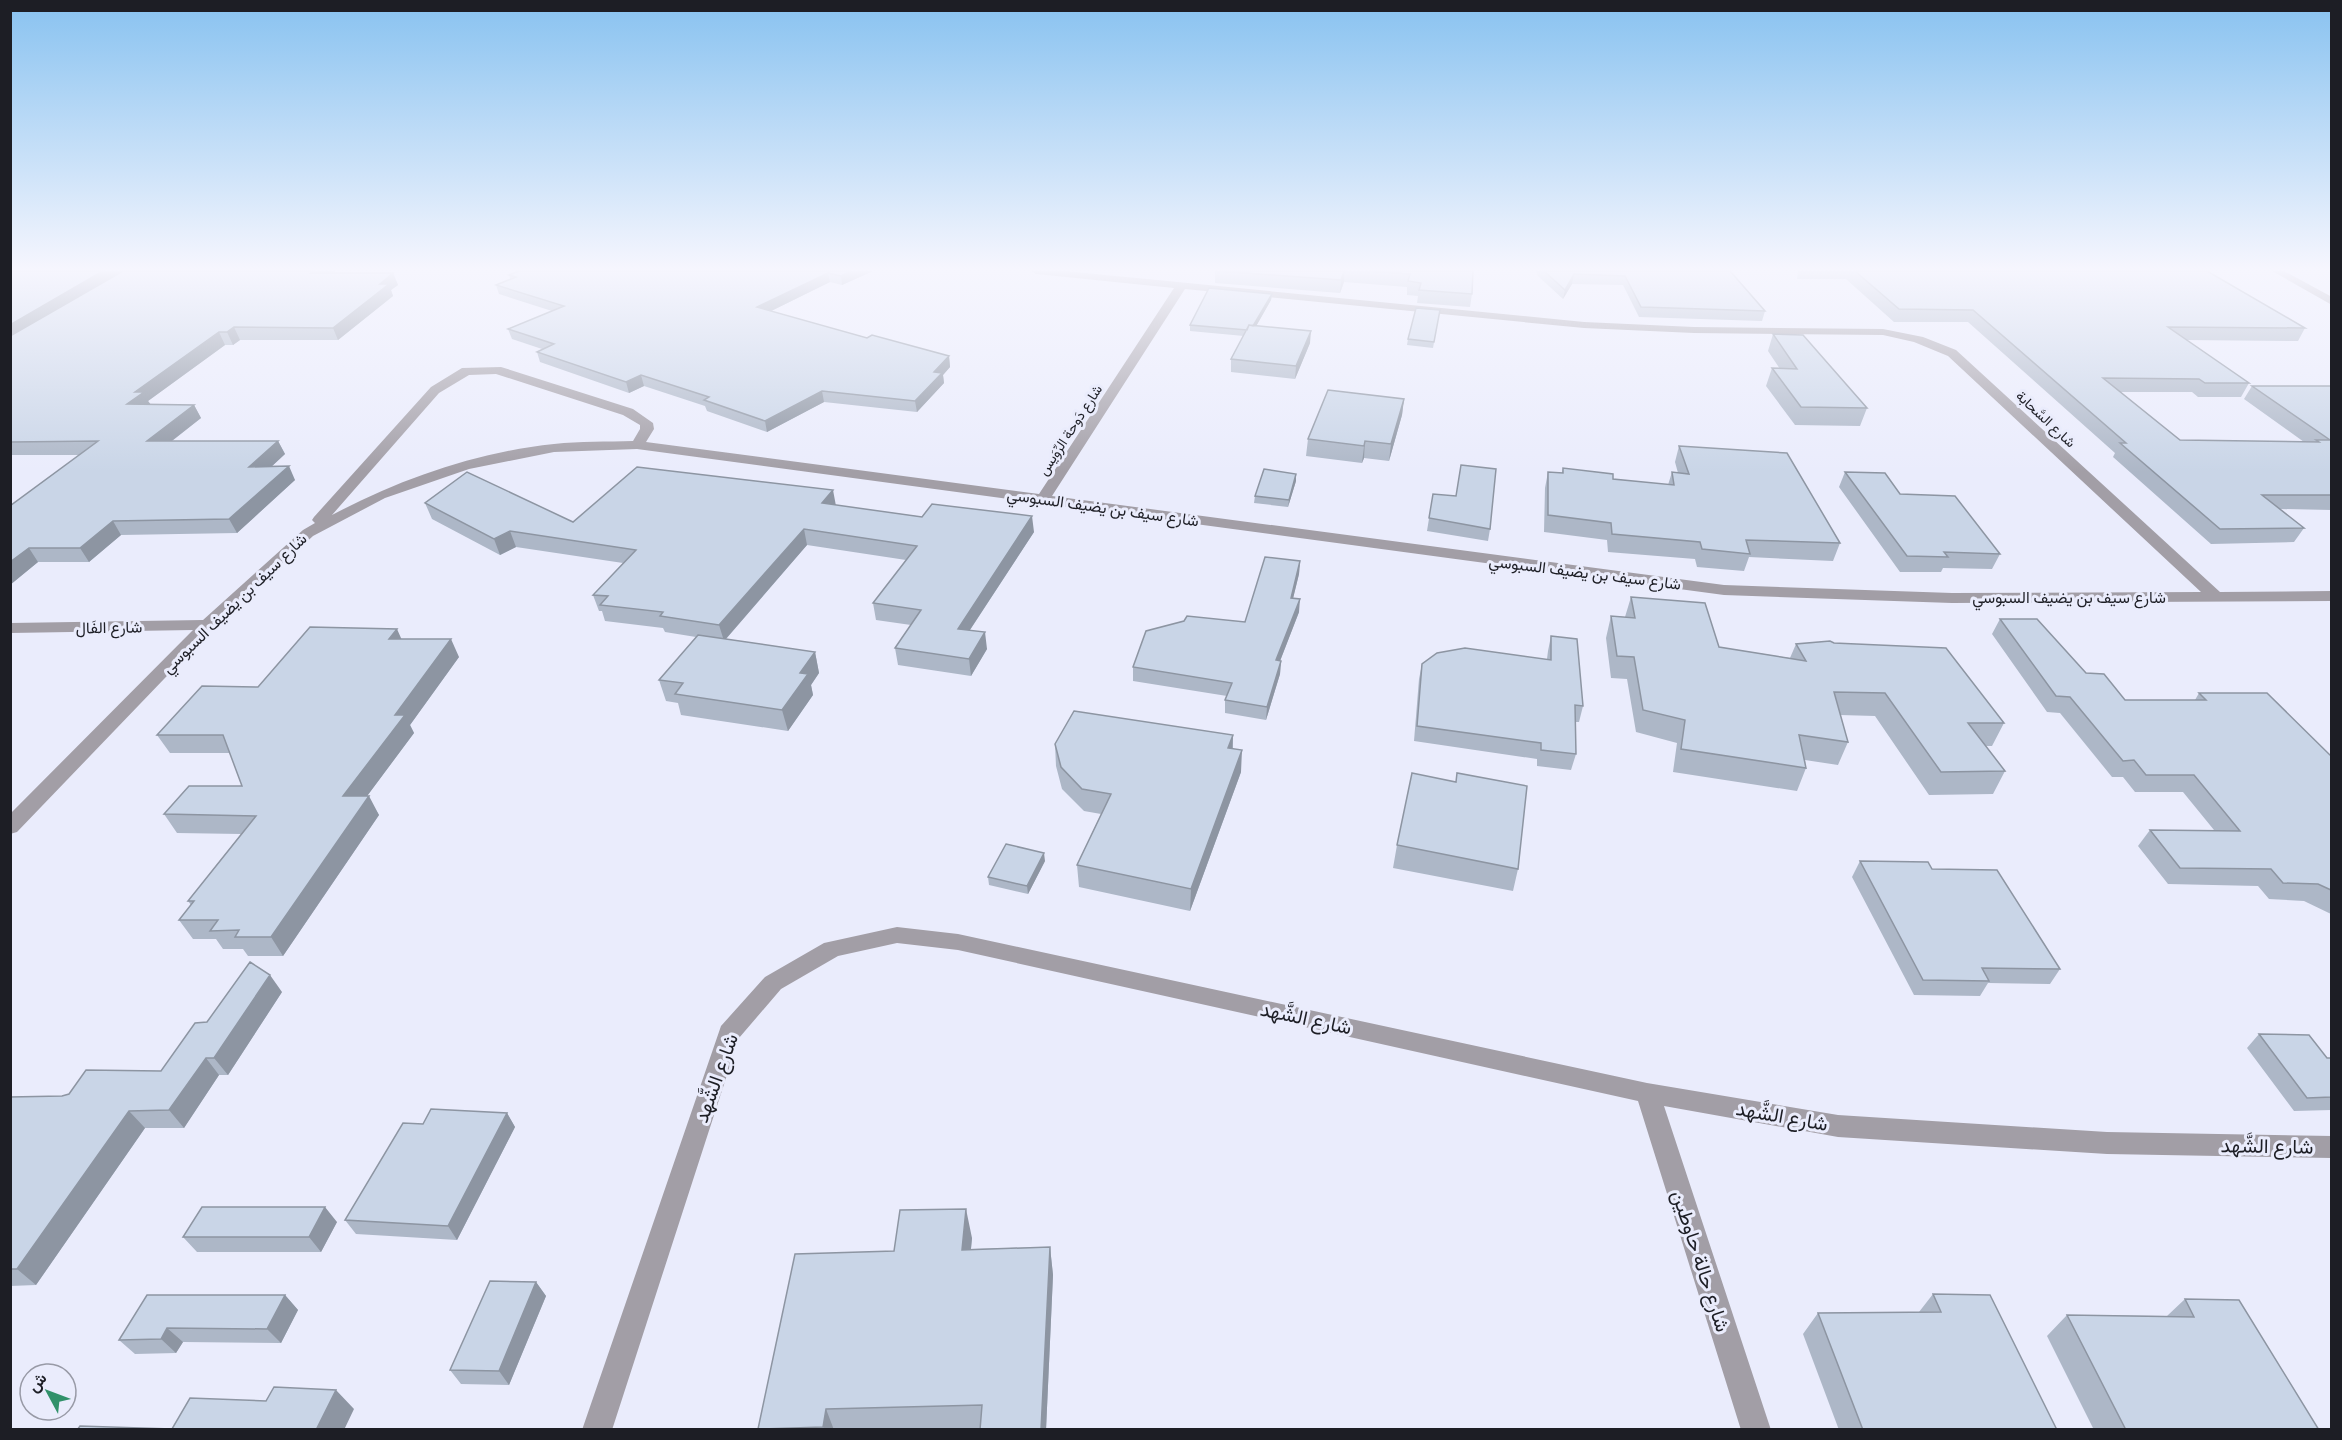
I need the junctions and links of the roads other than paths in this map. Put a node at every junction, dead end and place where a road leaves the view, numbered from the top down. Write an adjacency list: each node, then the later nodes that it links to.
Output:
1 (1147, 338): 4 (street, شارع دَوحة الرِّوَيس)
2 (1915, 338): 6 (street, شارع السَّحابة)
3 (636, 445): 4 (street, شارع سيف بن يضيف السبوسي); 5 (street, شارع سيف بن يضيف السبوسي); 5 (street)
4 (1043, 499): 6 (street, شارع سيف بن يضيف السبوسي)
5 (308, 532): 8 (street, شارع سيف بن يضيف السبوسي)
6 (2215, 596): 7 (street, شارع سيف بن يضيف السبوسي)
7 (2331, 596)
8 (207, 626): 9 (street, شارع الفَال); 10 (street, شارع سيف بن يضيف السبوسي)
9 (10, 628)
10 (10, 826)
11 (1647, 1093): 12 (street, شارع الشَّهد); 13 (street, شارع الشَّهد); 14 (street, شارع حالة حاوطين)
12 (2331, 1148)
13 (597, 1430)
14 (1756, 1430)

